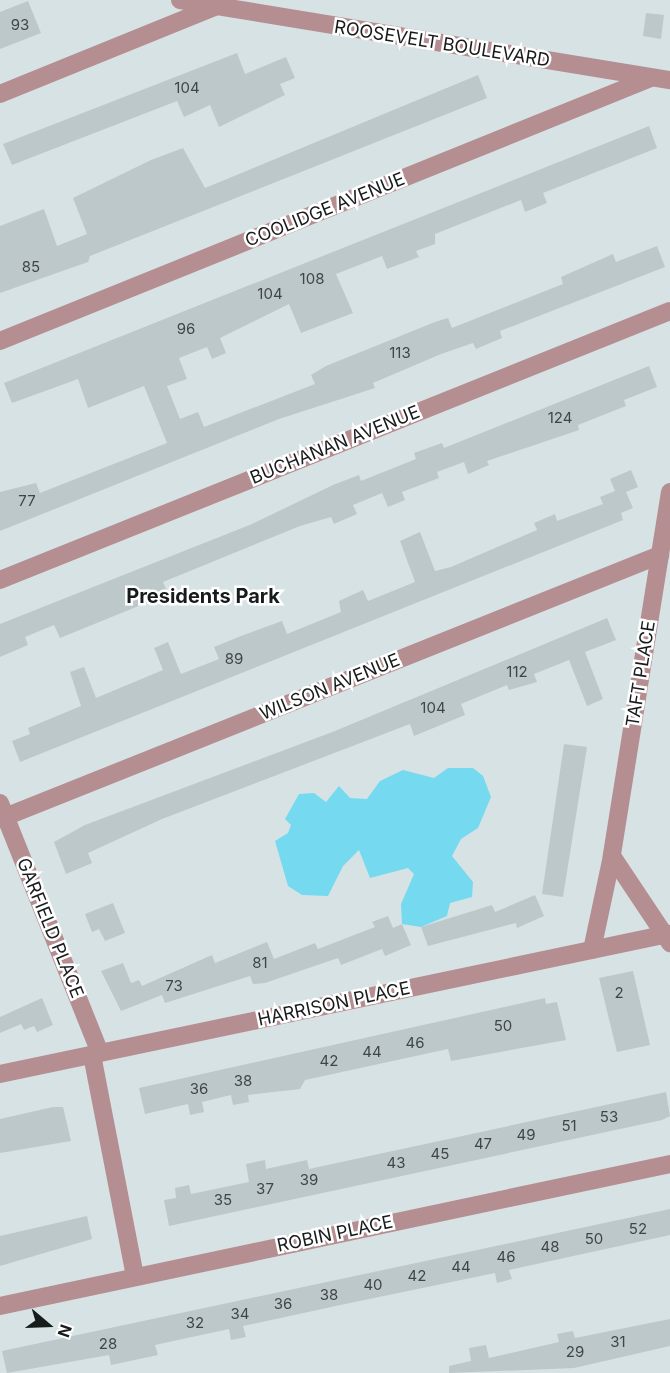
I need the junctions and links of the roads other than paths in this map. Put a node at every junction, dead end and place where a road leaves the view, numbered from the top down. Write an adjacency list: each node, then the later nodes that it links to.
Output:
1 (180, 0): 2 (street, ROOSEVELT BOULEVARD)
2 (214, 7): 3 (street, ROOSEVELT BOULEVARD); 5 (street)
3 (651, 78): 4 (street, ROOSEVELT BOULEVARD); 7 (street, COOLIDGE AVENUE)
4 (670, 80)
5 (0, 94)
6 (670, 310): 10 (street, BUCHANAN AVENUE)
7 (0, 341)
8 (670, 492): 9 (street, TAFT PLACE)
9 (660, 555): 11 (street, WILSON AVENUE); 12 (street, TAFT PLACE)
10 (0, 580)
11 (2, 813): 15 (street, GARFIELD PLACE)
12 (612, 856): 13 (street); 14 (street, TAFT PLACE)
13 (669, 939): 14 (street, HARRISON PLACE)
14 (592, 950): 15 (street, HARRISON PLACE)
15 (96, 1054): 16 (street, HARRISON PLACE); 18 (street, GARFIELD PLACE)
16 (0, 1074)
17 (670, 1164): 18 (street, ROBIN PLACE)
18 (135, 1276): 19 (street, ROBIN PLACE)
19 (0, 1306)

